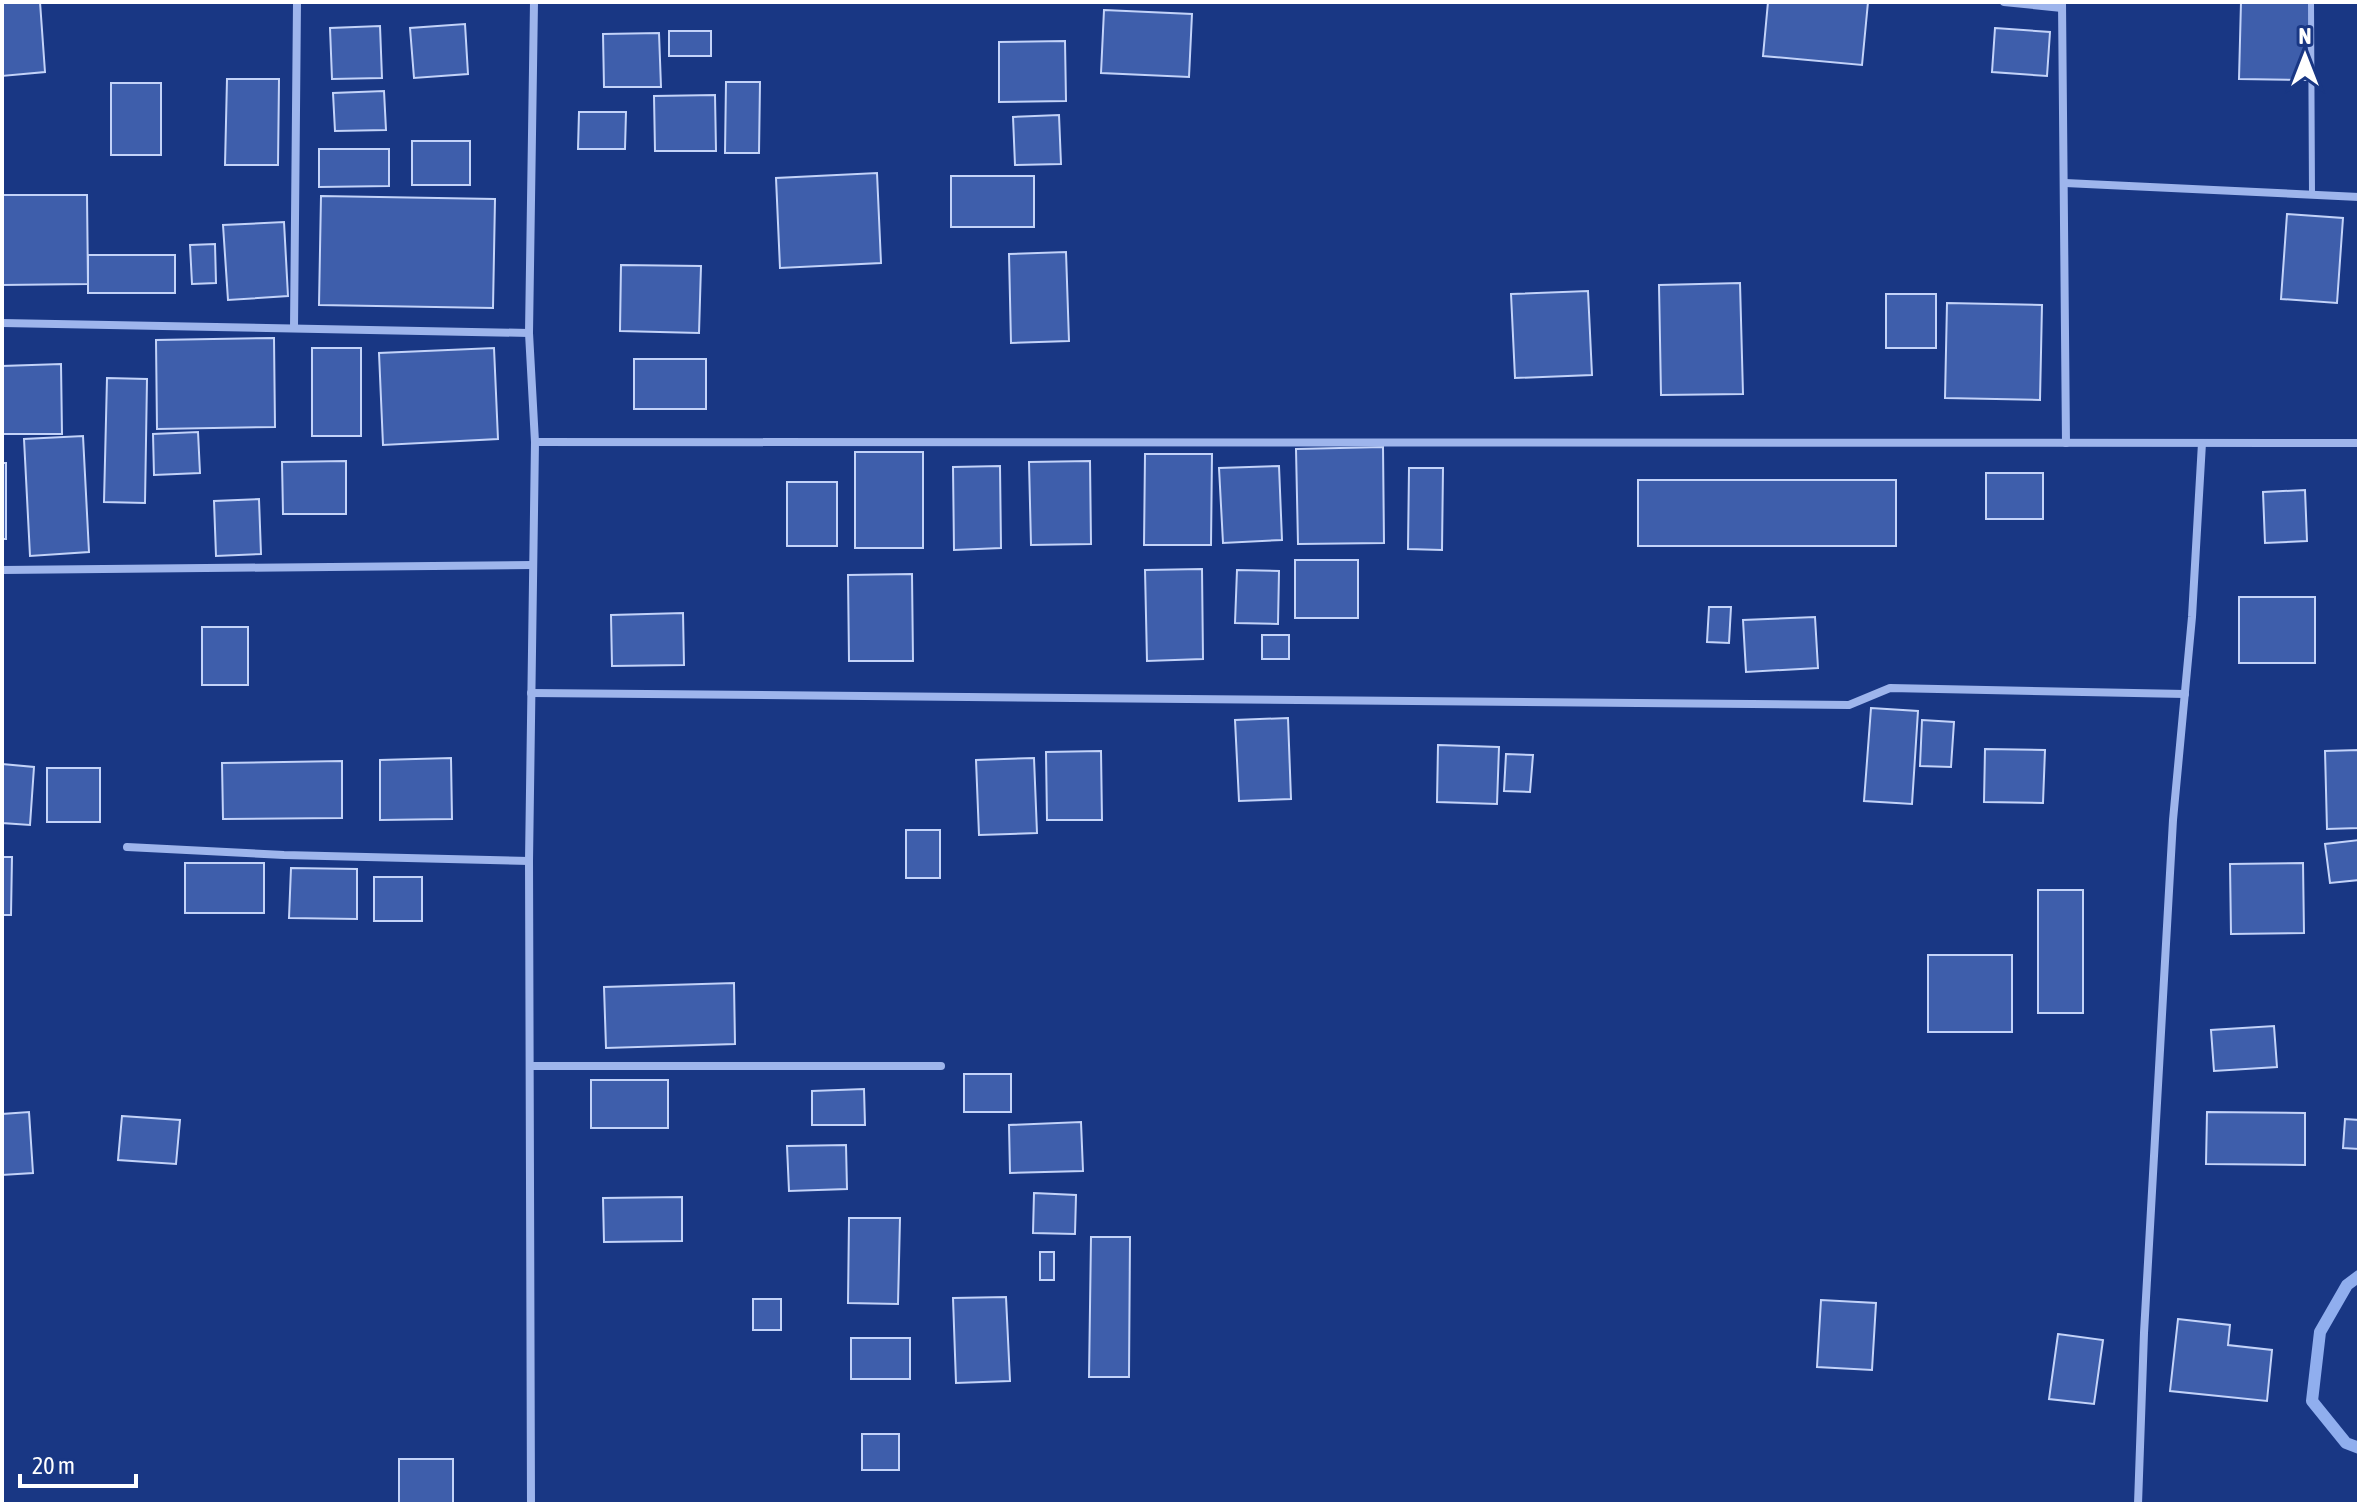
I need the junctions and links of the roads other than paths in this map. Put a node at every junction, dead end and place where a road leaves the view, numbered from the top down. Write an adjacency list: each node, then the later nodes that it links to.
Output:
1 (297, 2): 10 (street)
2 (534, 2): 11 (street)
3 (2004, 2): 5 (street)
4 (2311, 2): 7 (lane)
5 (2062, 5): 6 (street)
6 (2065, 183): 7 (street); 13 (street)
7 (2312, 195): 8 (street)
8 (2359, 197)
9 (2, 323): 10 (street)
10 (294, 328): 11 (street)
11 (529, 333): 12 (street)
12 (535, 442): 13 (street); 16 (street)
13 (2066, 443): 14 (street)
14 (2202, 443): 15 (street); 19 (street)
15 (2359, 443)
16 (533, 565): 17 (street); 18 (street)
17 (2, 570)
18 (531, 693): 19 (street); 21 (street)
19 (2185, 694): 25 (street)
20 (127, 847): 21 (street)
21 (529, 861): 22 (street)
22 (530, 1066): 23 (street); 24 (street)
23 (941, 1066)
24 (531, 1504)
25 (2138, 1504)

